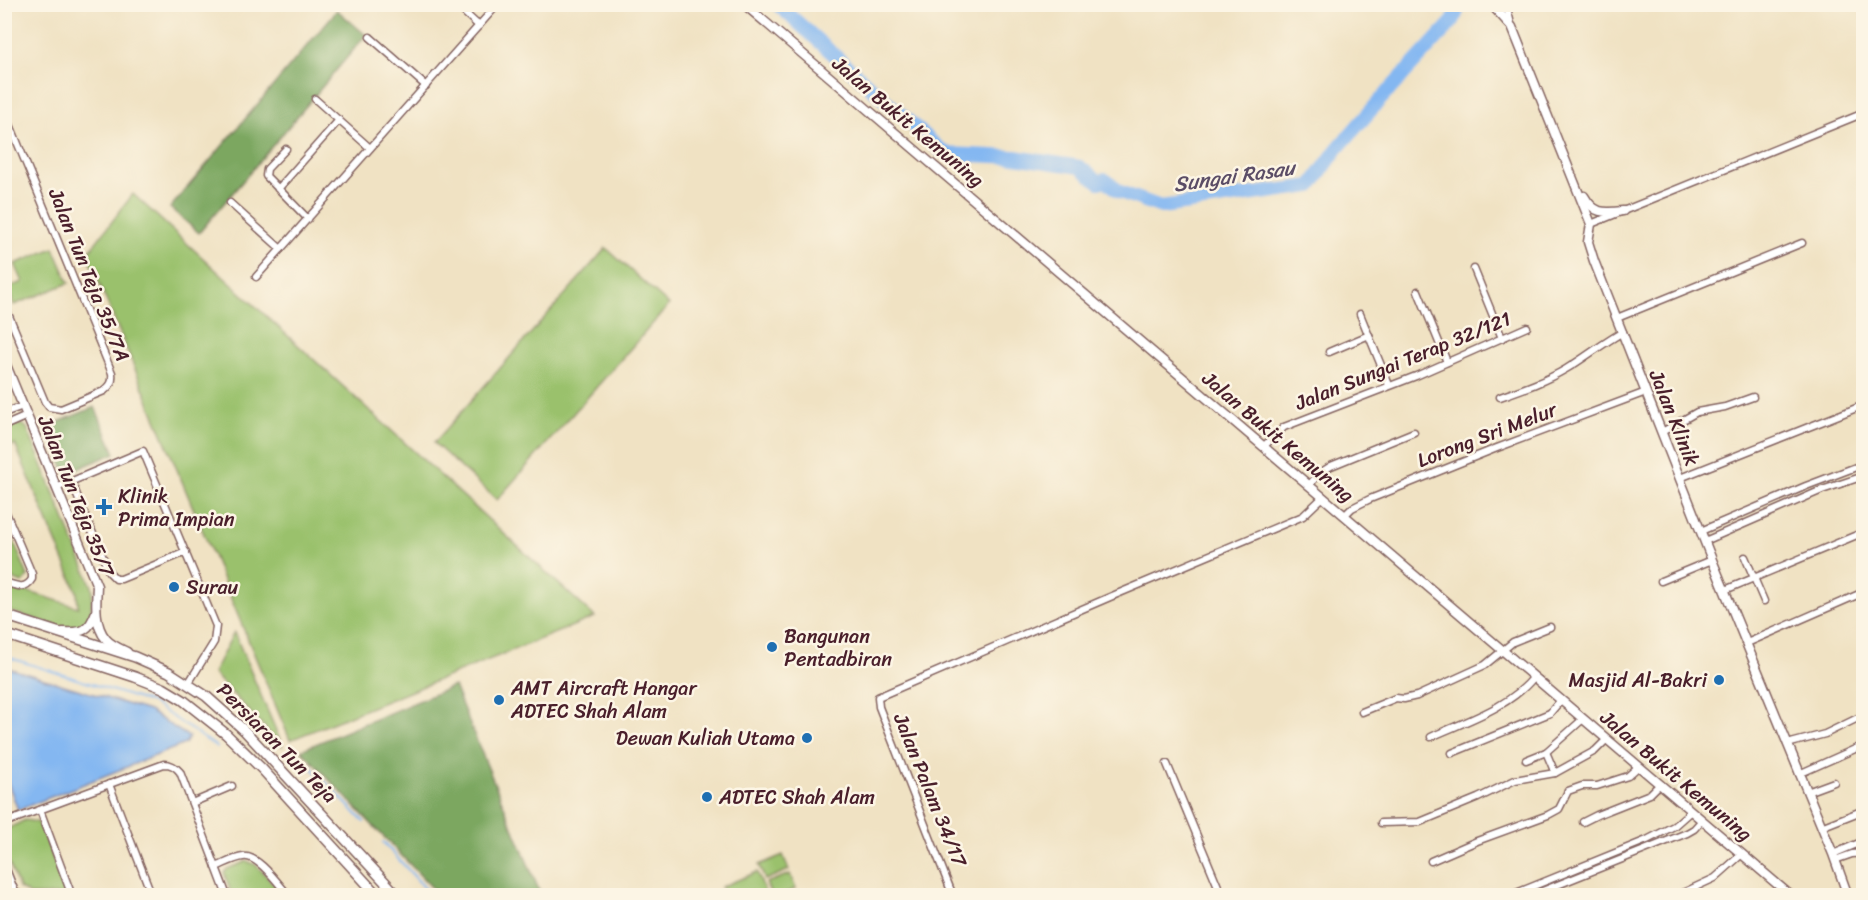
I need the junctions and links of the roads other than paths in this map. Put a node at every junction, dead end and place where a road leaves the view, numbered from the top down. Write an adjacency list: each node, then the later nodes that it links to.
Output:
1 (455, 4): 6 (street)
2 (498, 4): 6 (street)
3 (744, 4): 49 (street, Jalan Bukit Kemuning)
4 (1491, 4): 7 (street)
5 (1506, 4): 7 (street)
6 (479, 26): 9 (street)
7 (1512, 27): 16 (street)
8 (370, 37): 9 (street)
9 (426, 86): 14 (street)
10 (315, 99): 13 (street)
11 (4, 110): 28 (street, Jalan Tun Teja 35/7A)
12 (1863, 113): 19 (street)
13 (339, 120): 14 (street); 17 (street)
14 (370, 148): 20 (street)
15 (286, 149): 17 (street)
16 (1570, 172): 19 (street); 21 (street)
17 (278, 189): 20 (street)
18 (230, 203): 23 (street)
19 (1623, 211): 21 (street)
20 (308, 219): 23 (street)
21 (1591, 224): 30 (street, Jalan Klinik)
22 (1802, 243): 30 (street)
23 (282, 249): 25 (street)
24 (1474, 269): 34 (street)
25 (256, 277)
26 (1418, 291): 37 (street)
27 (4, 304): 28 (street, Jalan Tun Teja 35/7A)
28 (6, 311)
29 (1360, 314): 33 (street)
30 (1617, 318): 32 (street, Jalan Klinik)
31 (1527, 327): 34 (street, Jalan Sungai Terap 32/121)
32 (1623, 332): 39 (street, Jalan Klinik); 40 (street)
33 (1369, 335): 35 (street); 38 (street)
34 (1502, 338): 37 (street, Jalan Sungai Terap 32/121)
35 (1329, 352)
36 (4, 360): 43 (street, Jalan Tun Teja 35/7)
37 (1448, 362): 38 (street, Jalan Sungai Terap 32/121)
38 (1389, 385): 49 (street, Jalan Sungai Terap 32/121)
39 (1646, 392): 48 (street, Jalan Klinik); 58 (street, Lorong Sri Melur)
40 (1500, 397)
41 (1753, 397): 48 (street)
42 (1863, 405): 52 (street)
43 (23, 406): 44 (street); 45 (street, Jalan Tun Teja 35/7)
44 (4, 413)
45 (27, 416): 46 (street); 55 (street, Jalan Tun Teja 35/7)
46 (4, 426)
47 (1414, 432): 54 (street)
48 (1662, 432): 52 (street, Jalan Klinik)
49 (1263, 447): 54 (street, Jalan Bukit Kemuning)
50 (1863, 464): 61 (street)
51 (1863, 476): 63 (street)
52 (1680, 478): 61 (street, Jalan Klinik)
53 (71, 481): 55 (street); 64 (street); 64 (street)
54 (1309, 485): 56 (street, Jalan Bukit Kemuning)
55 (56, 488): 73 (street, Jalan Tun Teja 35/7)
56 (1323, 497): 58 (street, Jalan Bukit Kemuning); 128 (street, Jalan Palam 34/17)
57 (4, 508): 59 (street)
58 (1344, 516): 79 (street, Jalan Bukit Kemuning)
59 (12, 525): 60 (street); 69 (street)
60 (4, 529)
61 (1701, 531): 63 (street, Jalan Klinik)
62 (1863, 532): 67 (street)
63 (1705, 541): 66 (street, Jalan Klinik)
64 (186, 552): 82 (street)
65 (1745, 557): 67 (street)
66 (1712, 560): 68 (street); 70 (street, Jalan Klinik)
67 (1754, 577): 70 (street); 72 (street)
68 (1661, 581)
69 (4, 582)
70 (1725, 590): 78 (street, Jalan Klinik)
71 (1863, 592): 78 (street)
72 (1764, 601)
73 (96, 612): 76 (street); 80 (street)
74 (4, 615): 76 (main road, Persiaran Tun Teja)
75 (1550, 627): 79 (street)
76 (58, 632): 80 (main road, Persiaran Tun Teja)
77 (4, 634): 126 (main road, Persiaran Tun Teja)
78 (1747, 643): 89 (street, Jalan Klinik)
79 (1503, 650): 81 (street, Jalan Bukit Kemuning); 84 (street)
80 (135, 657): 82 (main road, Persiaran Tun Teja)
81 (1534, 677): 83 (street, Jalan Bukit Kemuning); 87 (street)
82 (188, 684): 127 (main road, Persiaran Tun Teja)
83 (1561, 700): 86 (street, Jalan Bukit Kemuning); 92 (street)
84 (1362, 712)
85 (1863, 715): 89 (street)
86 (1583, 719): 88 (street, Jalan Bukit Kemuning); 91 (street)
87 (1431, 737)
88 (1607, 739): 95 (street, Jalan Bukit Kemuning); 96 (street)
89 (1787, 744): 97 (street, Jalan Klinik)
90 (1863, 746): 97 (street)
91 (1546, 752): 93 (street); 96 (street)
92 (1452, 753)
93 (1526, 760)
94 (1167, 764): 129 (street)
95 (1639, 766): 100 (street, Jalan Bukit Kemuning); 116 (street)
96 (1554, 773): 109 (street)
97 (1799, 774): 102 (street, Jalan Klinik)
98 (1834, 782): 102 (street)
99 (109, 784): 103 (street); 104 (street); 123 (street)
100 (1660, 784): 106 (street, Jalan Bukit Kemuning); 108 (street)
101 (232, 786): 103 (street)
102 (1807, 792): 111 (street, Jalan Klinik)
103 (192, 803): 118 (street)
104 (40, 810): 110 (street); 122 (street)
105 (1863, 810): 111 (street)
106 (1691, 811): 107 (street, Jalan Bukit Kemuning); 119 (street)
107 (1702, 820): 113 (street, Jalan Bukit Kemuning); 131 (street)
108 (1583, 822)
109 (1381, 823)
110 (4, 824)
111 (1821, 827): 115 (street, Jalan Klinik)
112 (1863, 841): 115 (street)
113 (1742, 854): 120 (street, Jalan Bukit Kemuning); 132 (street)
114 (1863, 854): 115 (street)
115 (1834, 857): 133 (street, Jalan Klinik)
116 (1431, 861)
117 (4, 864): 121 (street)
118 (216, 867): 124 (street); 125 (street)
119 (1523, 893): 130 (street)
120 (1787, 894)
121 (22, 896)
122 (72, 896)
123 (152, 896)
124 (227, 896)
125 (289, 896)
126 (378, 896)
127 (398, 896)
128 (953, 896)
129 (1222, 896)
130 (1509, 896)
131 (1530, 896)
132 (1676, 896)
133 (1848, 896)

